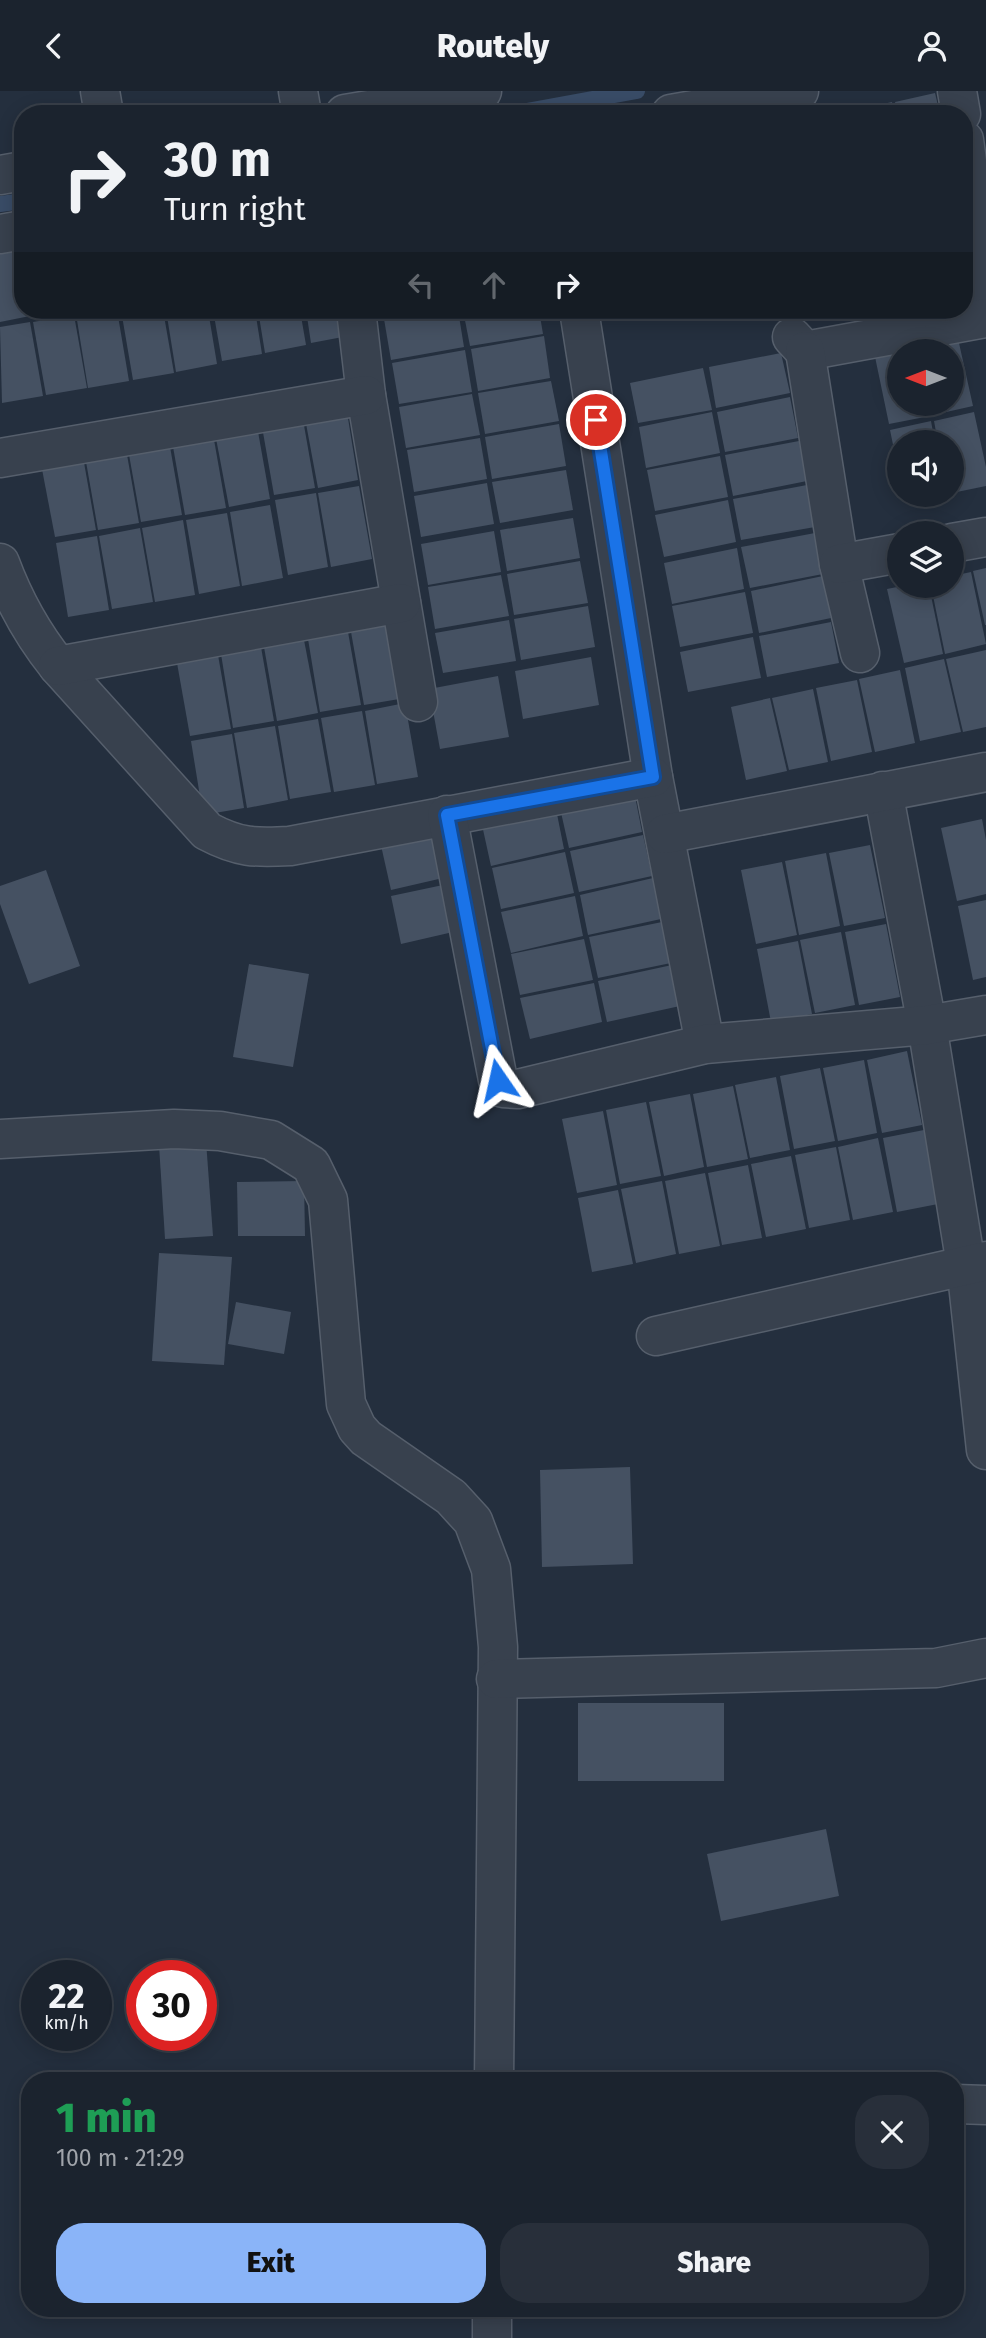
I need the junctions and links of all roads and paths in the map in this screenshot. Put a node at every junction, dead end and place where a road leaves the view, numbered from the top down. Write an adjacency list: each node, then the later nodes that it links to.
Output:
1 (482, 91): 3 (street)
2 (799, 91): 4 (street)
3 (399, 105)
4 (721, 105)
5 (973, 204): 6 (street)
6 (986, 297)
7 (986, 318): 16 (street)
8 (357, 319): 10 (street)
9 (580, 319): 22 (street)
10 (366, 395): 11 (street); 17 (street)
11 (0, 457)
12 (986, 537): 13 (street)
13 (964, 541)
14 (887, 555): 16 (street)
15 (0, 563): 19 (street)
16 (839, 564): 18 (street)
17 (401, 603): 19 (street); 20 (street)
18 (860, 653)
19 (58, 666): 24 (street)
20 (418, 702)
21 (986, 772): 23 (street)
22 (653, 777): 24 (street); 25 (street)
23 (883, 791): 25 (street); 27 (street)
24 (447, 815): 28 (street)
25 (664, 834): 28 (street)
26 (986, 1015): 27 (street)
27 (927, 1025): 28 (street); 30 (street)
28 (705, 1044)
29 (0, 1139): 34 (street)
30 (976, 1263): 31 (street); 32 (street)
31 (656, 1336)
32 (986, 1450)
33 (986, 1658): 34 (street)
34 (496, 1679): 35 (street)
35 (494, 2072)
36 (964, 2104): 37 (street)
37 (986, 2105)
38 (492, 2317): 39 (street)
39 (492, 2338)

